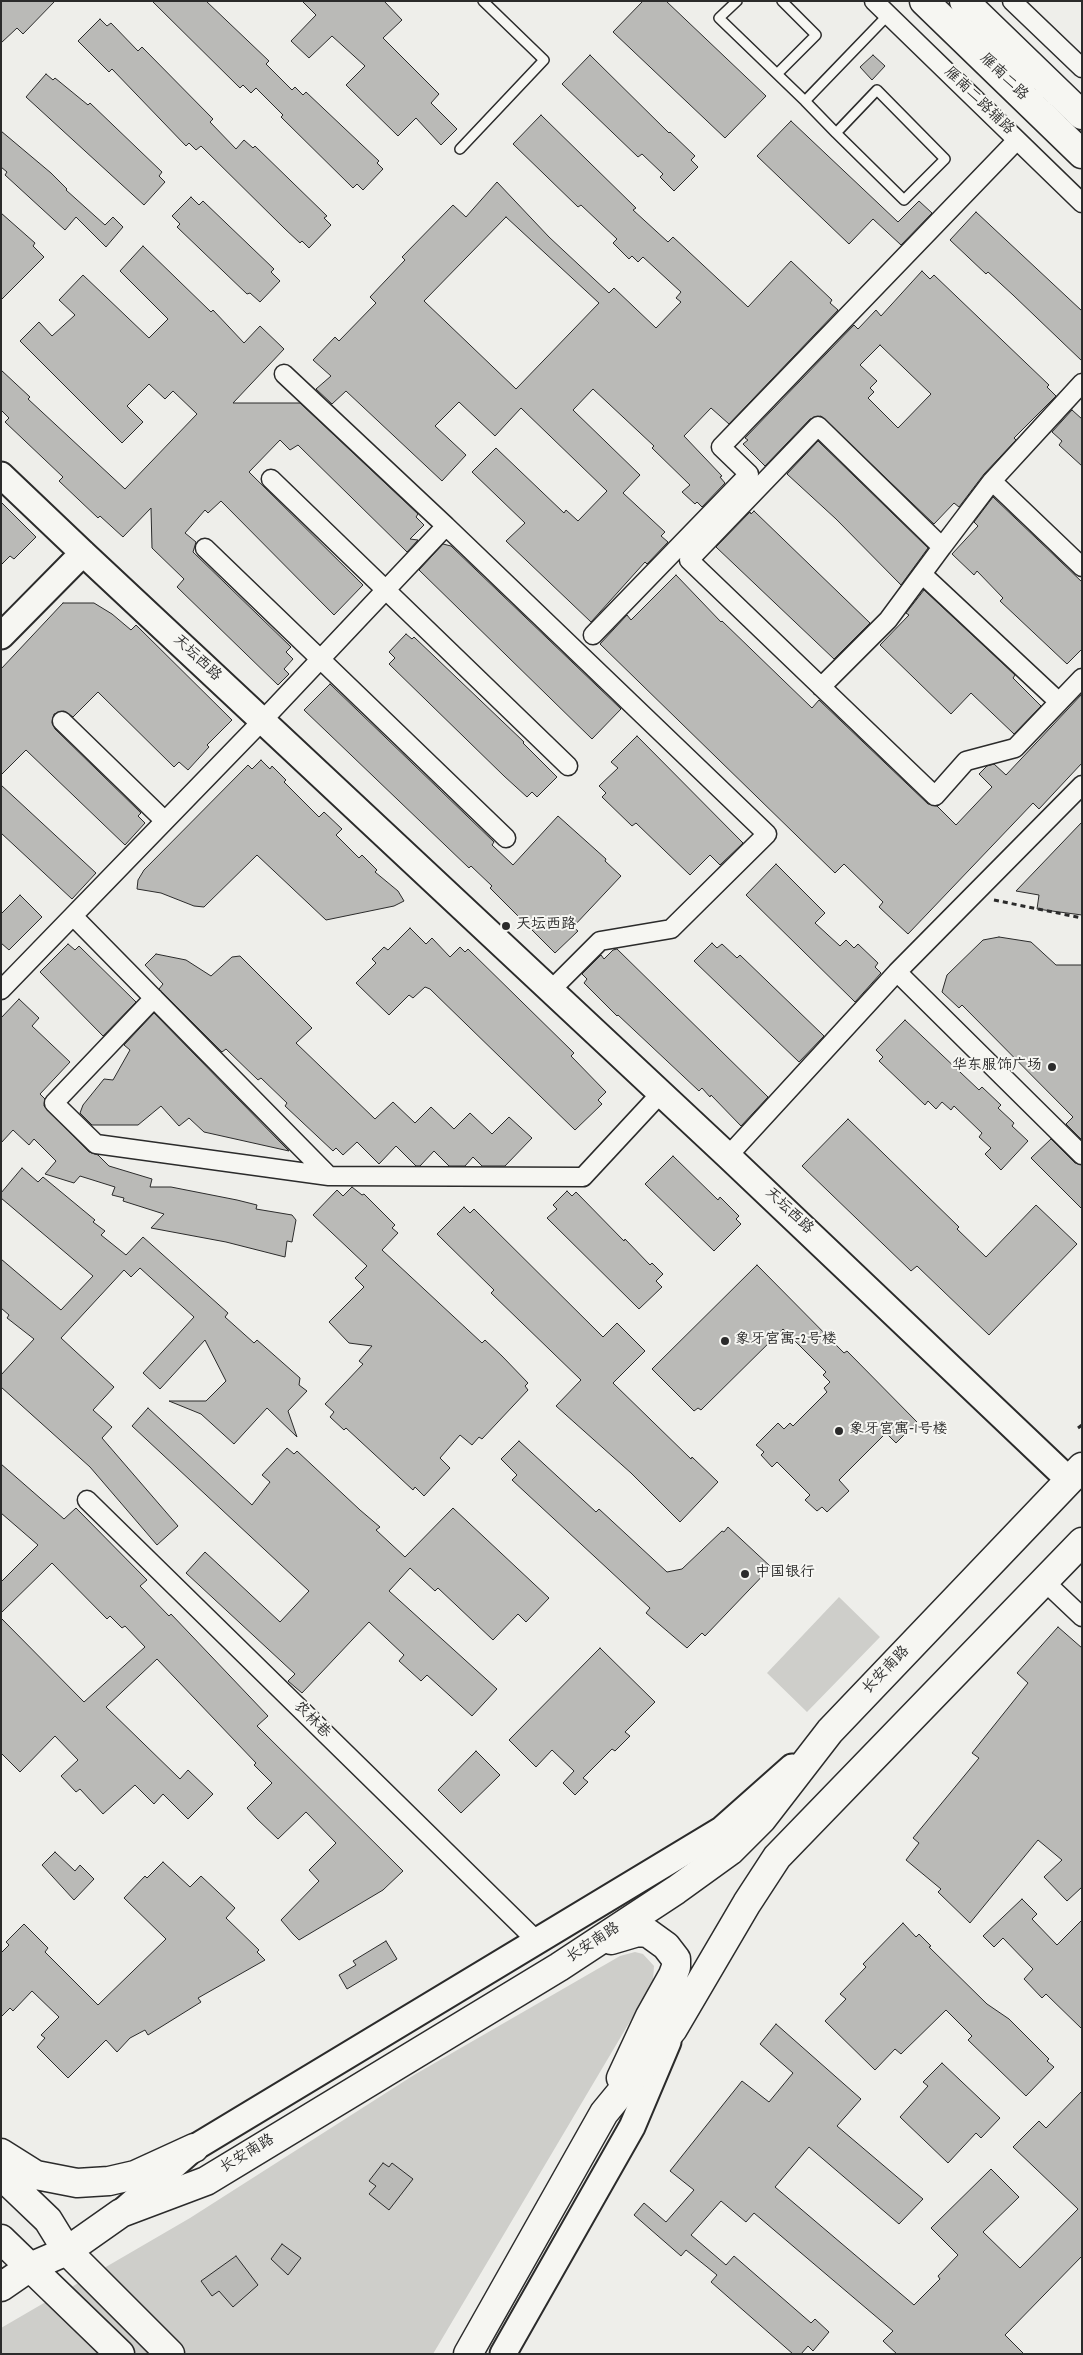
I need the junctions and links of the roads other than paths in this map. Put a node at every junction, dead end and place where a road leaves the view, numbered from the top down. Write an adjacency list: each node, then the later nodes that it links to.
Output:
1 (482, 1): 15 (lane)
2 (737, 1): 10 (lane)
3 (782, 1): 10 (lane)
4 (874, 1): 8 (street, 雁南二路辅路)
5 (924, 1): 16 (main road, 雁南二路)
6 (964, 1): 12 (main road, 雁南二路)
7 (1012, 1): 9 (street)
8 (888, 15): 11 (lane); 14 (street, 雁南二路辅路)
9 (1082, 68)
10 (777, 74): 11 (lane)
11 (805, 101): 13 (lane)
12 (1082, 115)
13 (836, 132): 13 (lane)
14 (1017, 140): 17 (street, 雁南二路辅路); 30 (street)
15 (460, 149)
16 (1082, 154)
17 (1082, 203)
18 (284, 374): 23 (street)
19 (1082, 384): 22 (street)
20 (1, 475): 26 (street, 天坛西路)
21 (271, 479): 29 (street)
22 (992, 481): 24 (street); 27 (street)
23 (446, 526): 29 (street); 45 (street)
24 (942, 547): 28 (street); 34 (street)
25 (205, 548): 32 (street)
26 (83, 553): 31 (street); 37 (street, 天坛西路)
27 (1082, 567)
28 (922, 574): 34 (street); 35 (street)
29 (386, 589): 32 (street); 38 (street)
30 (593, 634)
31 (1, 636)
32 (321, 659): 37 (street); 41 (street)
33 (1082, 678): 35 (street)
34 (821, 686): 35 (street)
35 (1059, 702)
36 (62, 721): 40 (street)
37 (262, 721): 40 (street); 45 (street, 天坛西路)
38 (568, 766)
39 (1082, 785): 43 (street)
40 (165, 821): 42 (street)
41 (506, 838)
42 (73, 916): 44 (street); 46 (street)
43 (896, 972): 48 (street); 49 (street)
44 (1, 990)
45 (551, 990): 47 (street, 天坛西路)
46 (154, 998): 50 (street); 50 (street)
47 (661, 1093): 49 (street, 天坛西路); 50 (street)
48 (1082, 1155)
49 (728, 1156): 51 (street, 天坛西路)
50 (329, 1176)
51 (1075, 1473): 56 (main road, 长安南路)
52 (87, 1500): 57 (street, 农林巷)
53 (1082, 1542): 54 (main road)
54 (1044, 1582): 55 (street); 59 (main road)
55 (1082, 1617)
56 (830, 1731): 57 (street); 58 (main road, 长安南路)
57 (537, 1941): 61 (street)
58 (588, 1948): 60 (main road); 64 (main road, 长安南路)
59 (674, 2028): 60 (main road); 72 (street)
60 (604, 2113): 71 (main road)
61 (194, 2148): 62 (main road); 64 (street)
62 (1, 2153)
63 (1, 2175): 66 (main road)
64 (120, 2213): 66 (main road, 长安南路)
65 (1, 2239): 67 (main road)
66 (66, 2251): 67 (main road, 长安南路); 70 (main road)
67 (30, 2267): 68 (main road, 长安南路); 69 (main road)
68 (2, 2286)
69 (120, 2354)
70 (170, 2354)
71 (468, 2354)
72 (503, 2354)

